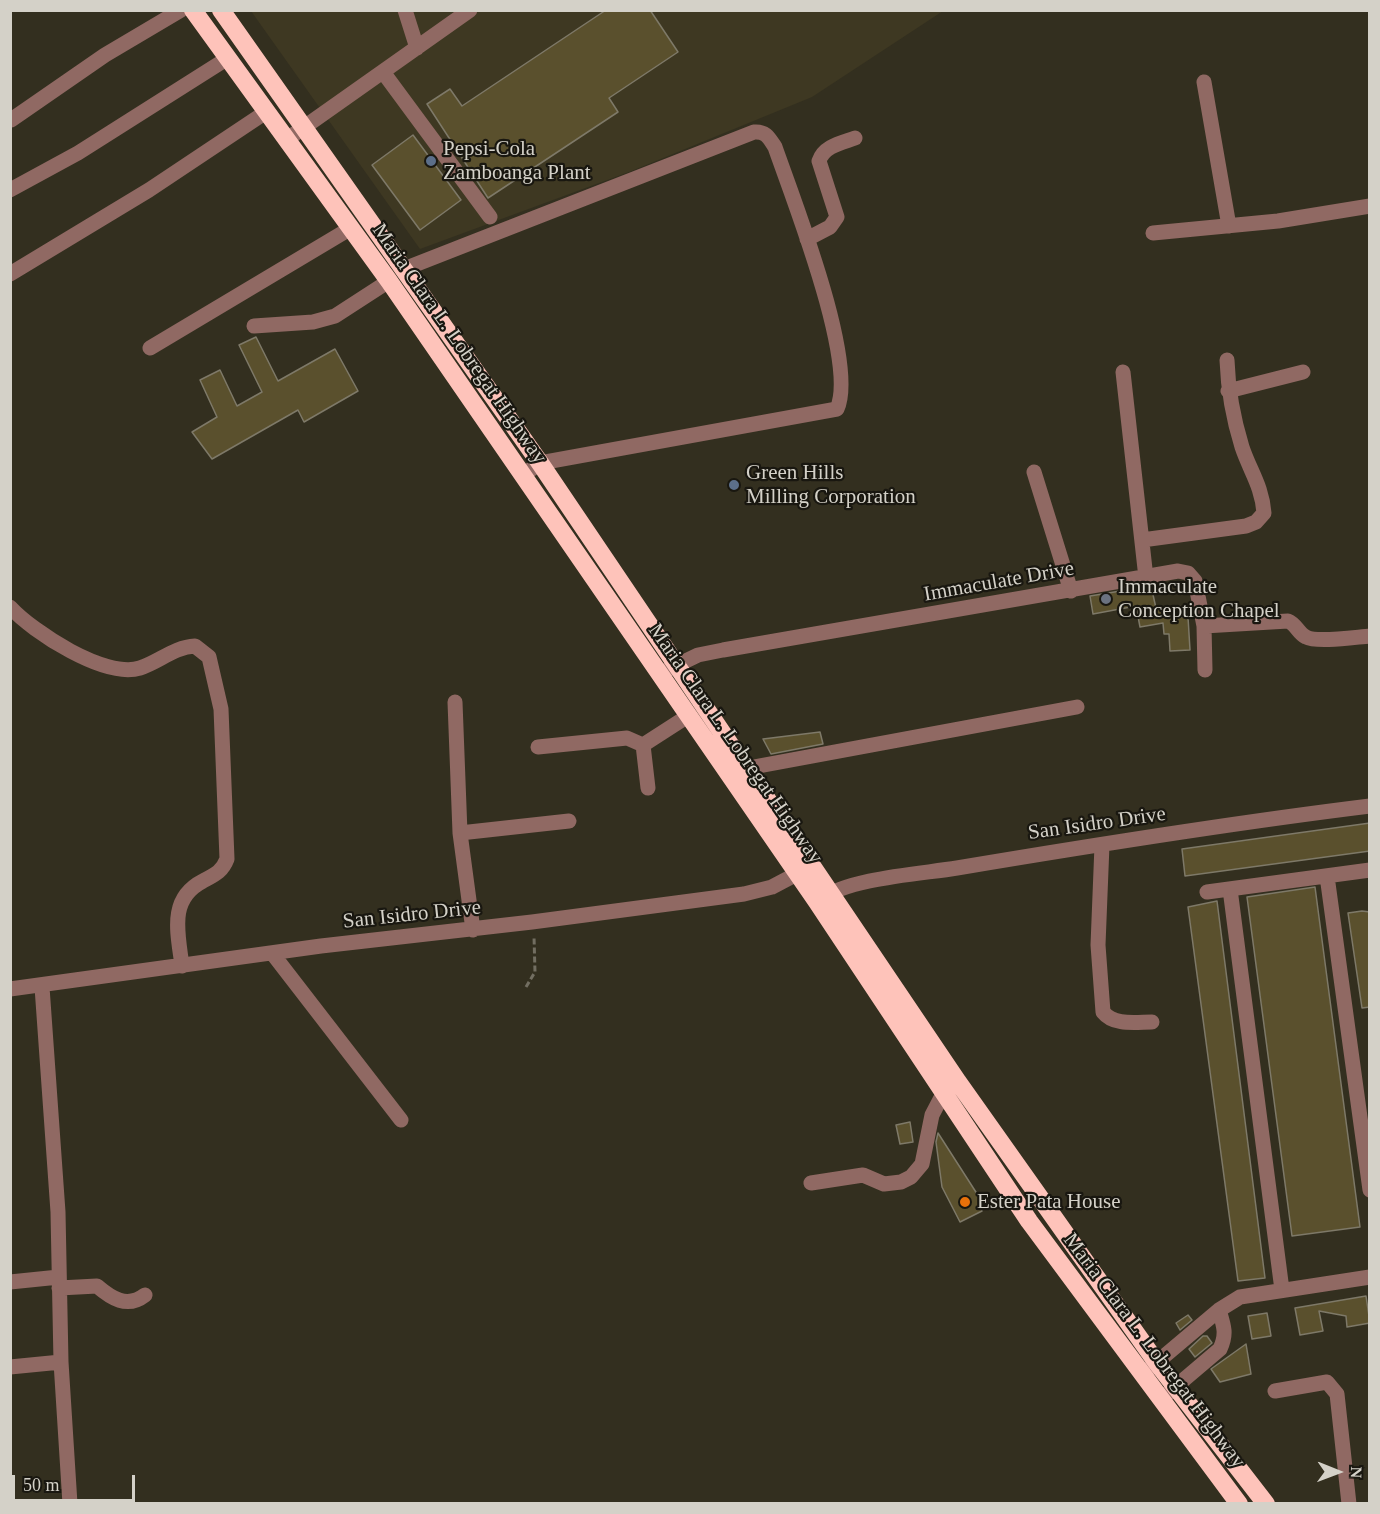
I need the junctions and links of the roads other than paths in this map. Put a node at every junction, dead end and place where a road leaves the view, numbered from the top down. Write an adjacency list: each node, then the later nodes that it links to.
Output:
1 (181, 10): 11 (street)
2 (193, 10): 7 (highway, Maria Clara L. Lobregat Highway)
3 (221, 10): 12 (highway, Maria Clara L. Lobregat Highway)
4 (405, 10): 6 (street)
5 (470, 10): 6 (street)
6 (417, 48): 8 (street)
7 (228, 58): 10 (highway, Maria Clara L. Lobregat Highway); 15 (street)
8 (383, 72): 12 (street); 17 (street)
9 (1204, 82): 18 (street)
10 (266, 112): 14 (highway, Maria Clara L. Lobregat Highway); 23 (street)
11 (11, 120)
12 (303, 128): 14 (street); 22 (highway, Maria Clara L. Lobregat Highway)
13 (855, 138): 21 (street)
14 (286, 140): 19 (highway, Maria Clara L. Lobregat Highway)
15 (10, 190)
16 (1370, 206): 18 (street)
17 (490, 217)
18 (1229, 226): 20 (street)
19 (351, 228): 24 (highway, Maria Clara L. Lobregat Highway); 26 (street)
20 (1153, 232)
21 (807, 239): 22 (street); 31 (street)
22 (404, 269): 31 (highway, Maria Clara L. Lobregat Highway)
23 (10, 274)
24 (389, 281): 25 (street); 33 (highway, Maria Clara L. Lobregat Highway)
25 (254, 326)
26 (150, 348)
27 (1227, 360): 30 (street)
28 (1123, 372): 34 (street)
29 (1303, 372): 30 (street)
30 (1228, 392): 34 (street)
31 (540, 463): 33 (street); 37 (highway, Maria Clara L. Lobregat Highway)
32 (1034, 472): 36 (street)
33 (523, 475): 39 (highway, Maria Clara L. Lobregat Highway)
34 (1142, 540): 35 (street)
35 (1146, 578): 36 (street, Immaculate Drive); 40 (street, Immaculate Drive)
36 (1071, 591): 42 (street, Immaculate Drive)
37 (631, 598): 39 (highway); 42 (highway, Maria Clara L. Lobregat Highway)
38 (10, 607): 64 (street)
39 (614, 609): 44 (highway, Maria Clara L. Lobregat Highway)
40 (1204, 626): 41 (street); 43 (street)
41 (1370, 636)
42 (676, 664): 44 (street, Immaculate Drive); 50 (highway, Maria Clara L. Lobregat Highway)
43 (1205, 670)
44 (659, 675): 47 (highway, Maria Clara L. Lobregat Highway)
45 (455, 702): 54 (street)
46 (1077, 707): 50 (street)
47 (688, 716): 48 (street); 56 (highway, Maria Clara L. Lobregat Highway)
48 (643, 745): 49 (street); 51 (street)
49 (538, 747)
50 (747, 768): 56 (highway, Maria Clara L. Lobregat Highway)
51 (648, 788)
52 (1370, 806): 55 (street, San Isidro Drive)
53 (569, 821): 54 (street)
54 (460, 833): 62 (street)
55 (1102, 845): 61 (street, San Isidro Drive); 67 (street)
56 (805, 869): 61 (highway, Maria Clara L. Lobregat Highway); 62 (street, San Isidro Drive)
57 (1370, 870): 58 (street)
58 (1327, 876): 59 (street); 71 (street)
59 (1230, 889): 60 (street); 77 (street)
60 (1208, 892)
61 (824, 897): 68 (highway, Maria Clara L. Lobregat Highway); 72 (highway, Maria Clara L. Lobregat Highway)
62 (473, 930): 63 (street, San Isidro Drive)
63 (272, 953): 64 (street, San Isidro Drive); 69 (street)
64 (182, 966): 65 (street, San Isidro Drive)
65 (42, 987): 66 (street, San Isidro Drive); 76 (street)
66 (10, 989)
67 (1152, 1022)
68 (944, 1092): 70 (street); 73 (highway, Maria Clara L. Lobregat Highway)
69 (401, 1119)
70 (811, 1183)
71 (1370, 1190)
72 (1047, 1208): 73 (highway); 81 (highway, Maria Clara L. Lobregat Highway)
73 (1029, 1221): 83 (highway, Maria Clara L. Lobregat Highway)
74 (1370, 1277): 77 (street)
75 (10, 1282): 76 (street)
76 (59, 1282): 78 (street); 80 (street)
77 (1282, 1290): 79 (street)
78 (145, 1295)
79 (1219, 1310): 81 (street); 84 (street)
80 (61, 1362): 82 (street); 87 (street)
81 (1157, 1363): 83 (street); 84 (highway, Maria Clara L. Lobregat Highway)
82 (10, 1367)
83 (1142, 1375): 86 (highway, Maria Clara L. Lobregat Highway)
84 (1175, 1387): 86 (street); 89 (highway, Maria Clara L. Lobregat Highway)
85 (1275, 1391): 90 (street)
86 (1160, 1400): 88 (highway, Maria Clara L. Lobregat Highway)
87 (70, 1503)
88 (1239, 1503)
89 (1266, 1503)
90 (1349, 1503)

